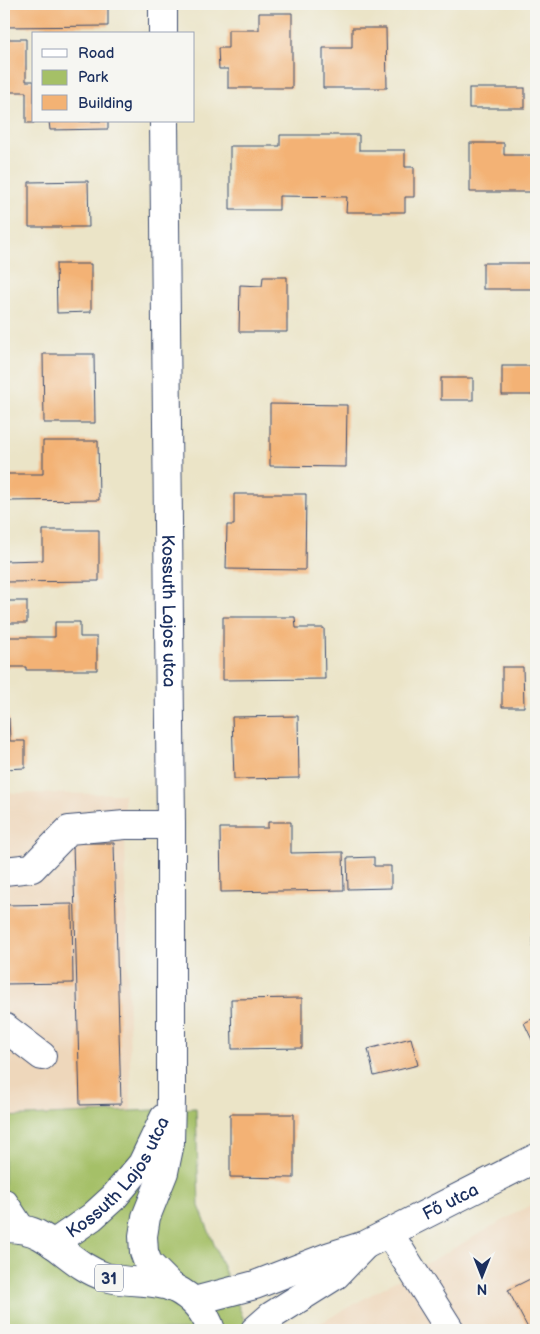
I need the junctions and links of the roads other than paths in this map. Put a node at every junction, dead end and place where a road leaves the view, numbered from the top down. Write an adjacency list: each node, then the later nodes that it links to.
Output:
1 (163, 4): 2 (street)
2 (163, 32)
3 (164, 122): 4 (street, Kossuth Lajos utca)
4 (171, 825): 5 (street); 8 (street, Kossuth Lajos utca)
5 (4, 871)
6 (4, 1027): 7 (street)
7 (42, 1056)
8 (171, 1100): 13 (street, Kossuth Lajos utca); 14 (street, Kossuth Lajos utca)
9 (536, 1158): 12 (street, Fő utca)
10 (4, 1203): 11 (street)
11 (12, 1228): 13 (street, 31)
12 (377, 1239): 14 (street, Fő utca); 16 (street, Fő utca); 17 (street)
13 (53, 1244): 14 (street, 31)
14 (184, 1294): 15 (street, Kossuth Lajos utca)
15 (211, 1330)
16 (255, 1330)
17 (450, 1330)

